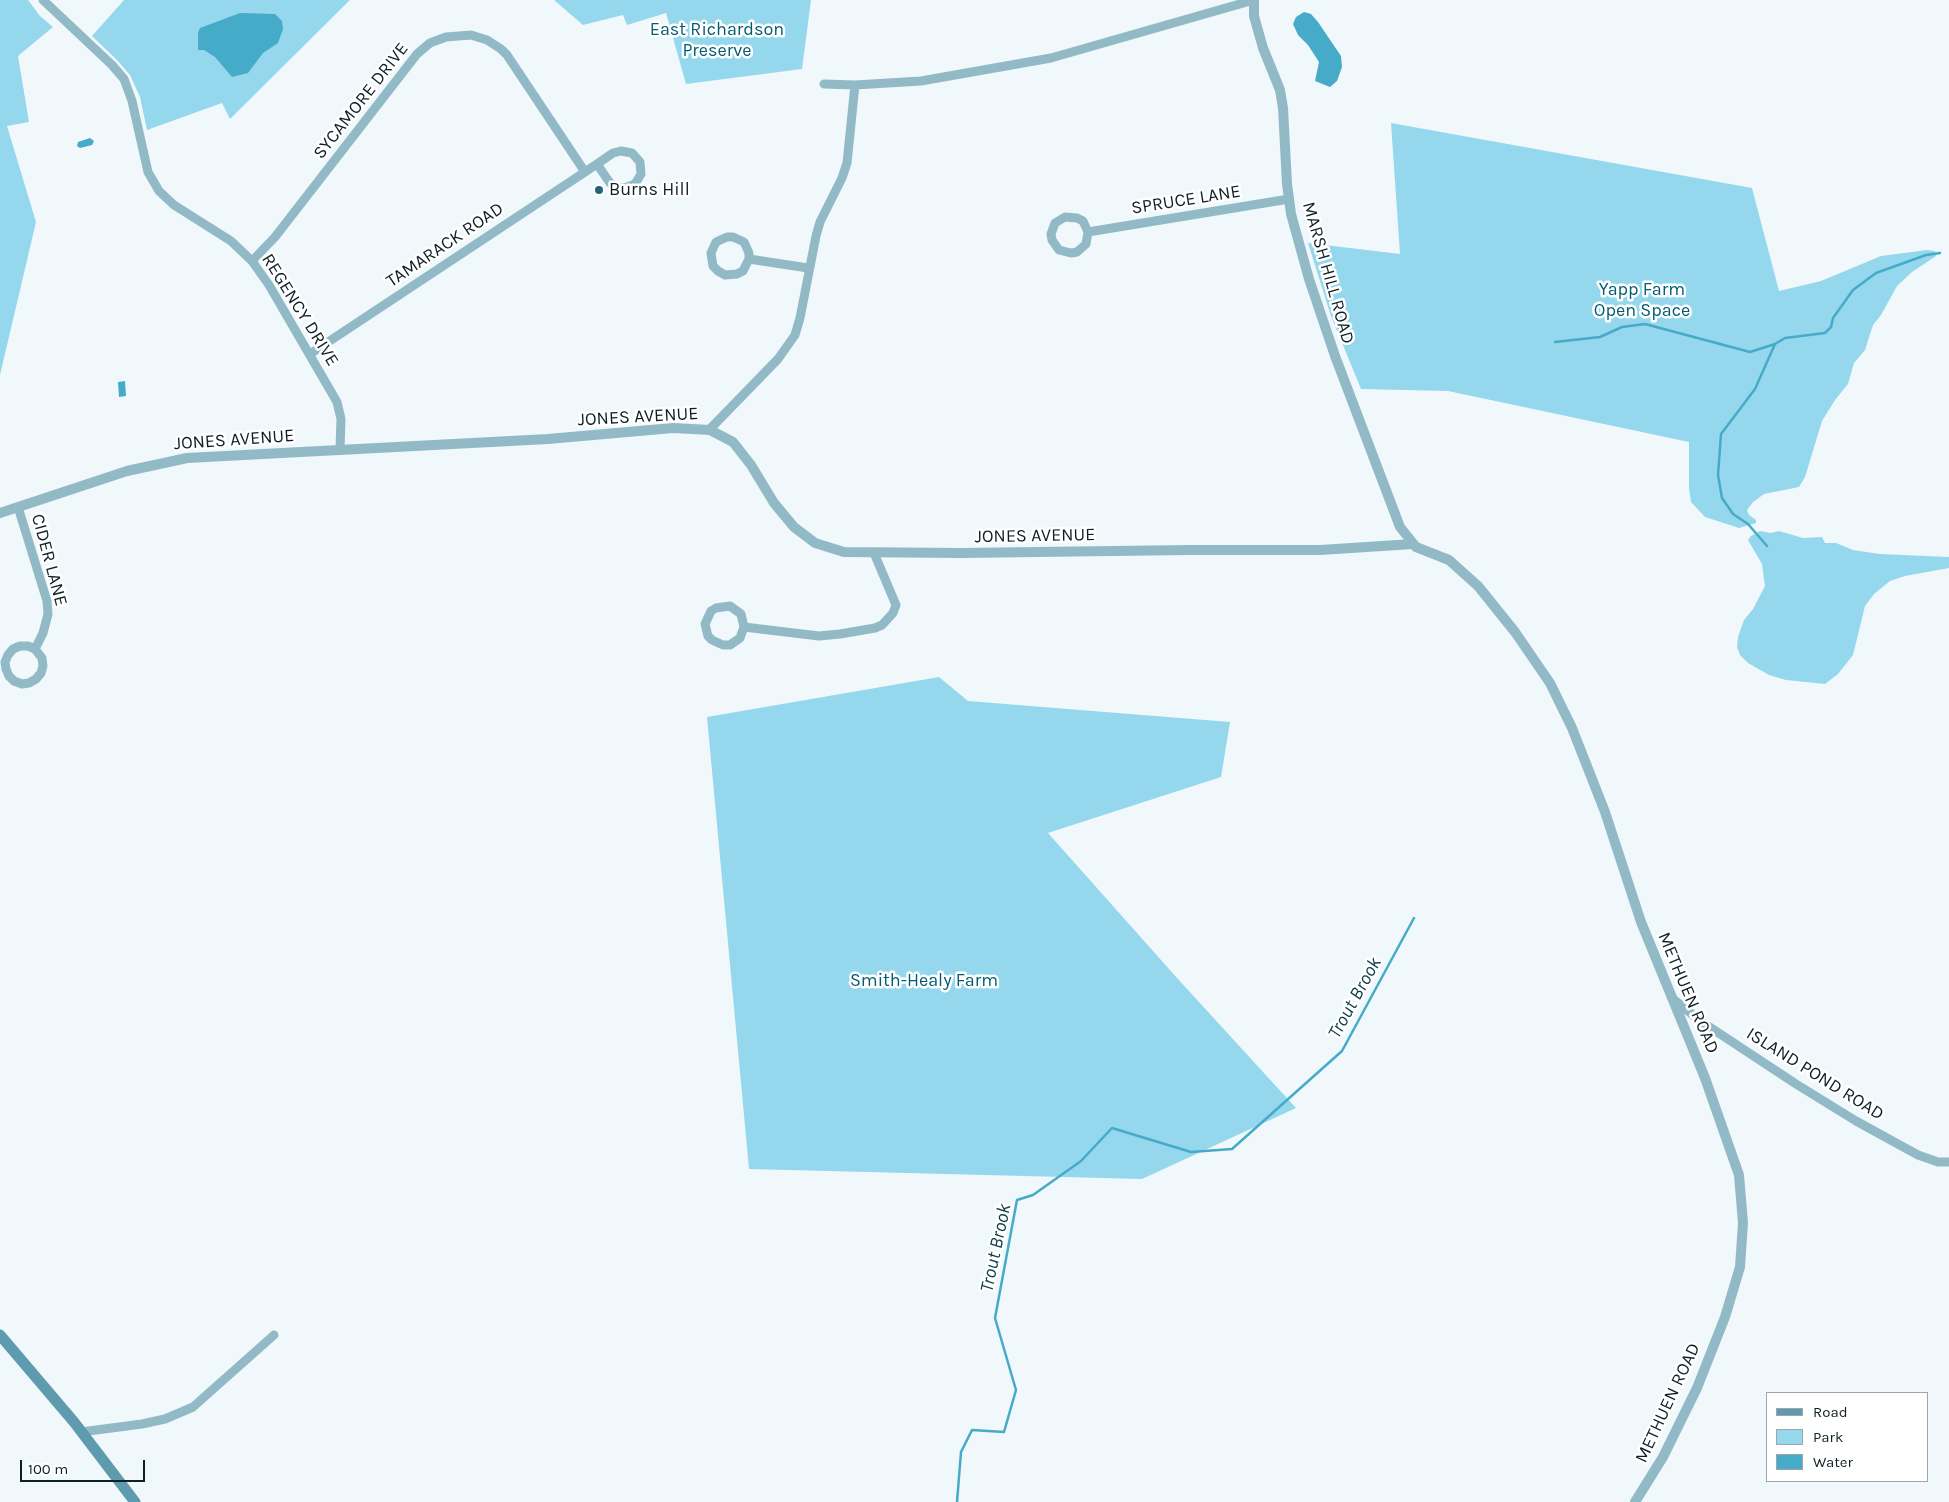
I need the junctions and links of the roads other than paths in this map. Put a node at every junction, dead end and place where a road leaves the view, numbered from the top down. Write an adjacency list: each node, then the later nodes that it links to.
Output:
1 (43, 0): 10 (street, REGENCY DRIVE)
2 (1254, 0): 4 (street); 7 (street, MARSH HILL ROAD)
3 (824, 84): 4 (street)
4 (855, 85): 11 (street)
5 (598, 164): 5 (street, TAMARACK ROAD); 6 (street, TAMARACK ROAD)
6 (585, 172): 10 (street, SYCAMORE DRIVE); 12 (street, TAMARACK ROAD)
7 (1289, 199): 8 (street, SPRUCE LANE); 17 (street, MARSH HILL ROAD)
8 (1088, 232): 8 (street)
9 (749, 259): 9 (street); 11 (street)
10 (252, 261): 12 (street, REGENCY DRIVE)
11 (808, 268): 13 (street)
12 (310, 354): 14 (street, REGENCY DRIVE)
13 (709, 430): 14 (street, JONES AVENUE); 18 (street, JONES AVENUE)
14 (340, 449): 15 (street, JONES AVENUE)
15 (18, 507): 16 (street, JONES AVENUE); 20 (street, CIDER LANE)
16 (0, 513)
17 (1413, 544): 18 (street, JONES AVENUE); 21 (street, METHUEN ROAD)
18 (874, 552): 19 (street)
19 (744, 626): 19 (street)
20 (34, 649): 20 (street)
21 (1672, 998): 22 (street, ISLAND POND ROAD); 27 (street, METHUEN ROAD)
22 (1949, 1162)
23 (0, 1335): 25 (main road)
24 (274, 1335): 25 (street)
25 (81, 1432): 26 (main road)
26 (135, 1502)
27 (1635, 1502)

